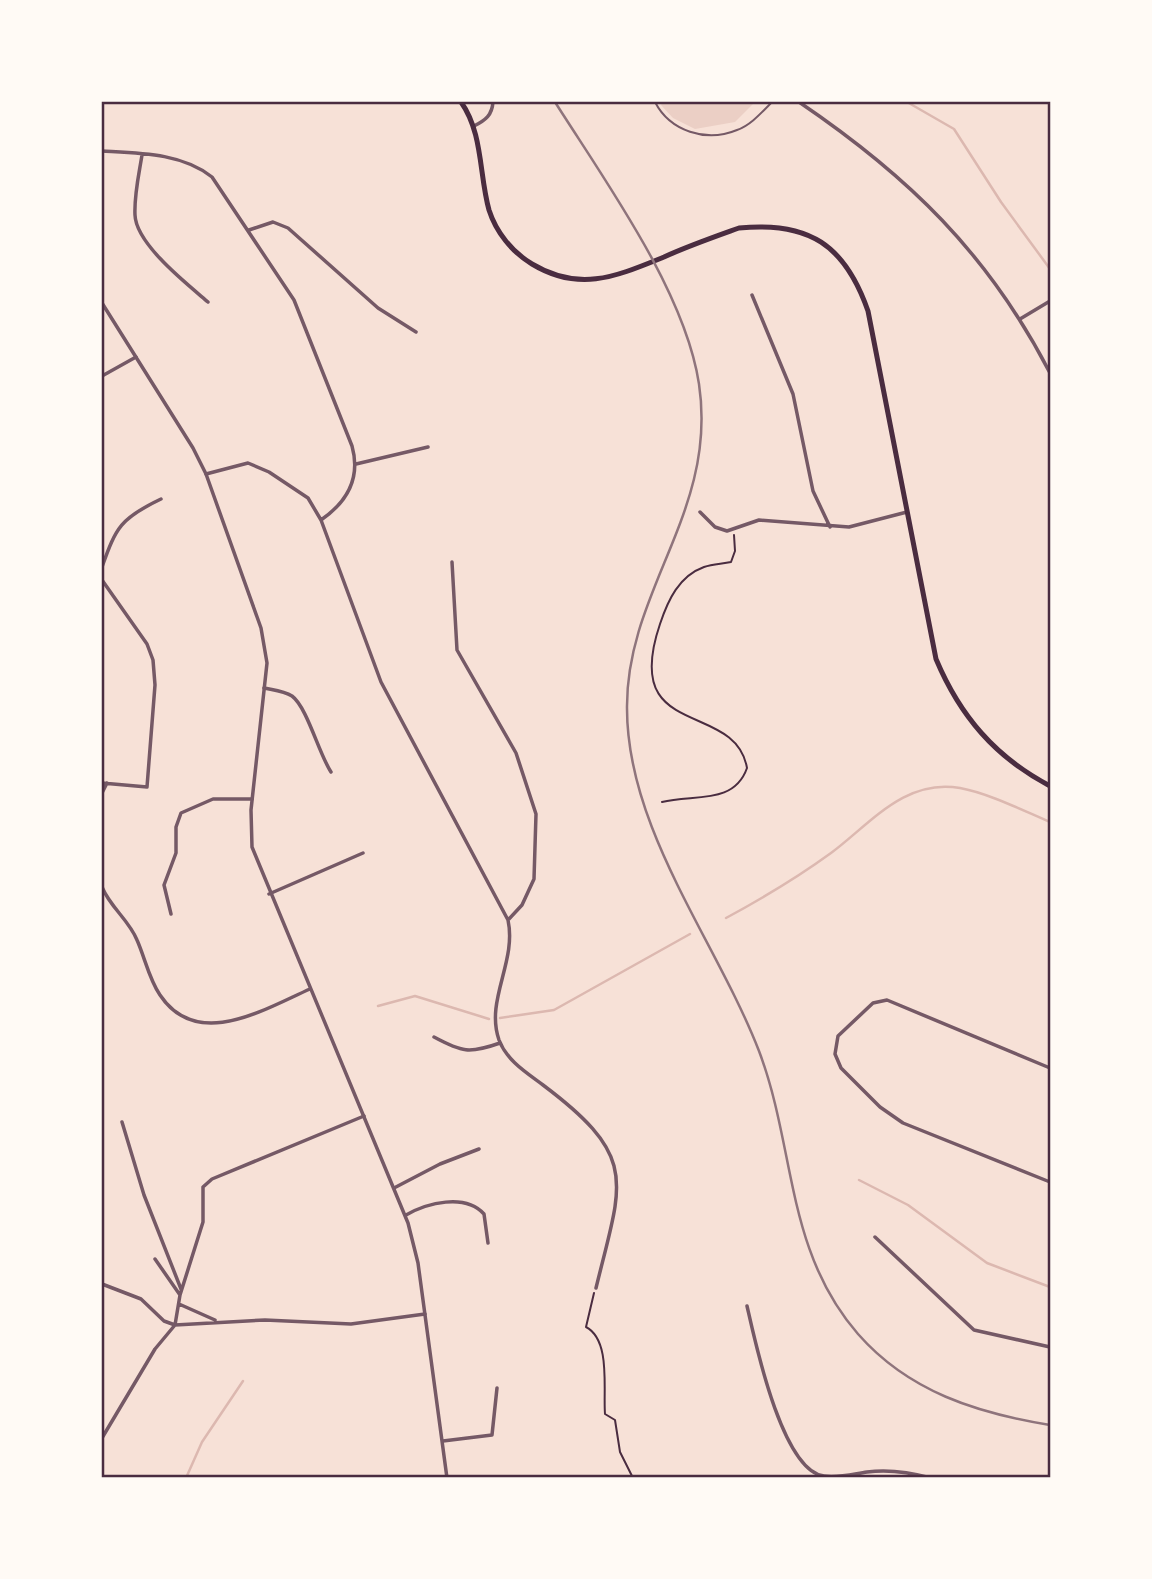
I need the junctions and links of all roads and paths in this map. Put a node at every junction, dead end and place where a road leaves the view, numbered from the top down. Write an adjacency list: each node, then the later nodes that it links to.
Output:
1 (461, 102): 6 (highway)
2 (493, 102): 6 (street)
3 (655, 102): 4 (lane)
4 (772, 102)
5 (799, 102): 14 (street)
6 (474, 126): 24 (highway)
7 (102, 151): 8 (street)
8 (142, 155): 9 (street); 12 (street)
9 (249, 230): 15 (street); 20 (street)
10 (752, 295): 26 (street)
11 (1051, 301): 14 (street)
12 (208, 302)
13 (102, 303): 16 (street)
14 (1020, 319): 17 (street)
15 (416, 332)
16 (136, 357): 18 (street); 21 (street)
17 (1051, 373)
18 (102, 376)
19 (428, 447): 20 (street)
20 (356, 464): 25 (street)
21 (206, 474): 25 (street); 31 (street)
22 (160, 499): 29 (street)
23 (700, 512): 27 (street)
24 (909, 512): 26 (street); 34 (highway)
25 (321, 520): 42 (street)
26 (830, 527): 27 (street)
27 (734, 530): 37 (path)
28 (452, 562): 42 (street)
29 (102, 567)
30 (102, 580): 33 (street)
31 (264, 688): 32 (street); 36 (street)
32 (331, 772)
33 (104, 782): 35 (street)
34 (1051, 786)
35 (102, 793)
36 (252, 799): 40 (street); 41 (street)
37 (662, 802)
38 (363, 853): 40 (street)
39 (102, 887): 43 (street)
40 (269, 894): 43 (street)
41 (171, 914)
42 (508, 920): 45 (street)
43 (310, 989): 47 (street)
44 (435, 1037): 45 (street)
45 (500, 1042): 57 (street)
46 (1051, 1068): 50 (street)
47 (364, 1116): 51 (street); 58 (street)
48 (122, 1122): 58 (street)
49 (478, 1149): 51 (street)
50 (1051, 1182)
51 (394, 1188): 52 (street)
52 (406, 1215): 54 (street); 61 (street)
53 (875, 1237): 64 (street)
54 (488, 1243)
55 (155, 1259): 58 (street)
56 (102, 1284): 63 (street)
57 (596, 1289): 69 (path)
58 (180, 1292): 59 (street)
59 (179, 1304): 62 (street); 63 (street)
60 (747, 1306): 70 (street)
61 (425, 1314): 62 (street); 67 (street)
62 (217, 1322): 63 (street)
63 (175, 1325): 66 (street)
64 (1051, 1347)
65 (497, 1388): 67 (street)
66 (102, 1438)
67 (443, 1441): 68 (street)
68 (447, 1478)
69 (633, 1478)
70 (931, 1478)

